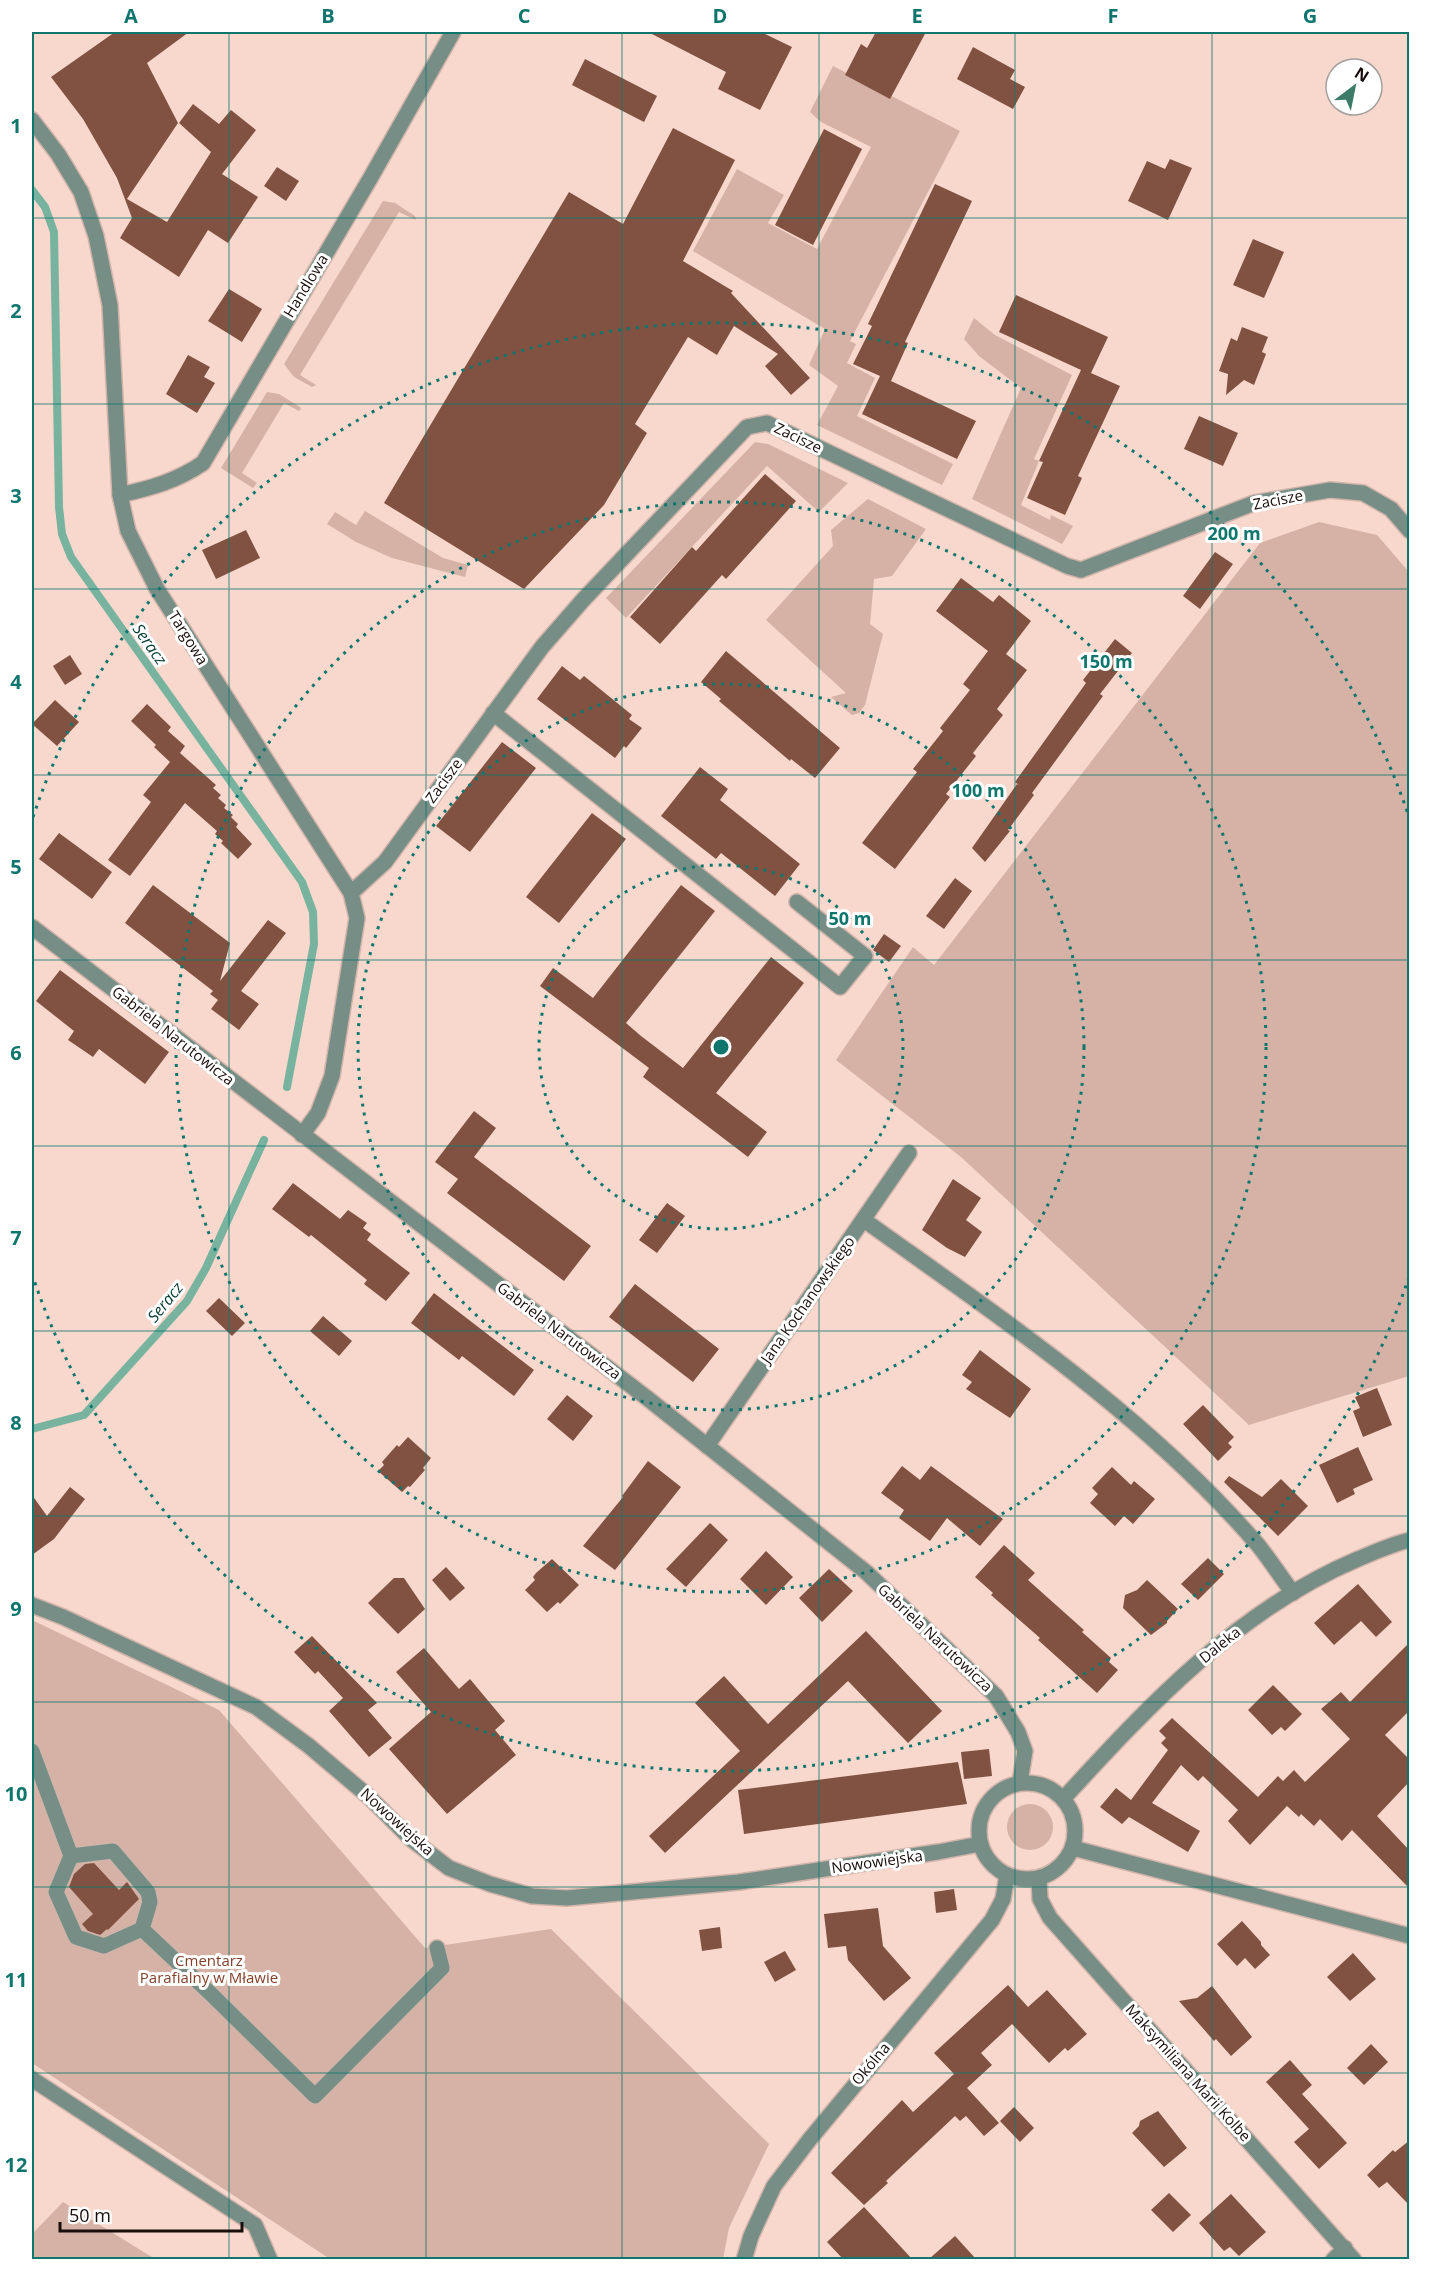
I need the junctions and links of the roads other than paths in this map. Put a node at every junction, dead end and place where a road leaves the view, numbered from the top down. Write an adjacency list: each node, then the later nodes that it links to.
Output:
1 (453, 32): 3 (street, Handlowa)
2 (32, 120): 3 (street, Targowa)
3 (120, 495): 6 (street, Targowa)
4 (1410, 531): 5 (street, Zacisze)
5 (493, 713): 6 (street, Zacisze); 7 (street)
6 (351, 893): 9 (street, Targowa)
7 (797, 902)
8 (32, 927): 9 (street, Gabriela Narutowicza)
9 (302, 1135): 12 (street, Gabriela Narutowicza)
10 (909, 1153): 11 (street, Jana Kochanowskiego)
11 (864, 1220): 12 (street, Jana Kochanowskiego); 14 (street)
12 (706, 1446): 17 (street, Gabriela Narutowicza)
13 (1410, 1540): 14 (street, Daleka)
14 (1293, 1593): 18 (street, Daleka)
15 (32, 1605): 19 (street, Nowowiejska)
16 (32, 1751): 21 (street)
17 (1020, 1782): 18 (street); 19 (street)
18 (1065, 1798): 20 (street)
19 (980, 1844): 22 (street)
20 (1073, 1848): 23 (street); 25 (street)
21 (71, 1856): 24 (street); 24 (street)
22 (1006, 1875): 23 (street); 30 (street, Okólna)
23 (1039, 1878): 28 (street, Maksymiliana Marii Kolbe)
24 (142, 1929): 26 (street)
25 (1410, 1936)
26 (437, 1948)
27 (32, 2079): 29 (street)
28 (1350, 2254): 31 (street)
29 (270, 2259)
30 (744, 2259)
31 (1332, 2259)

